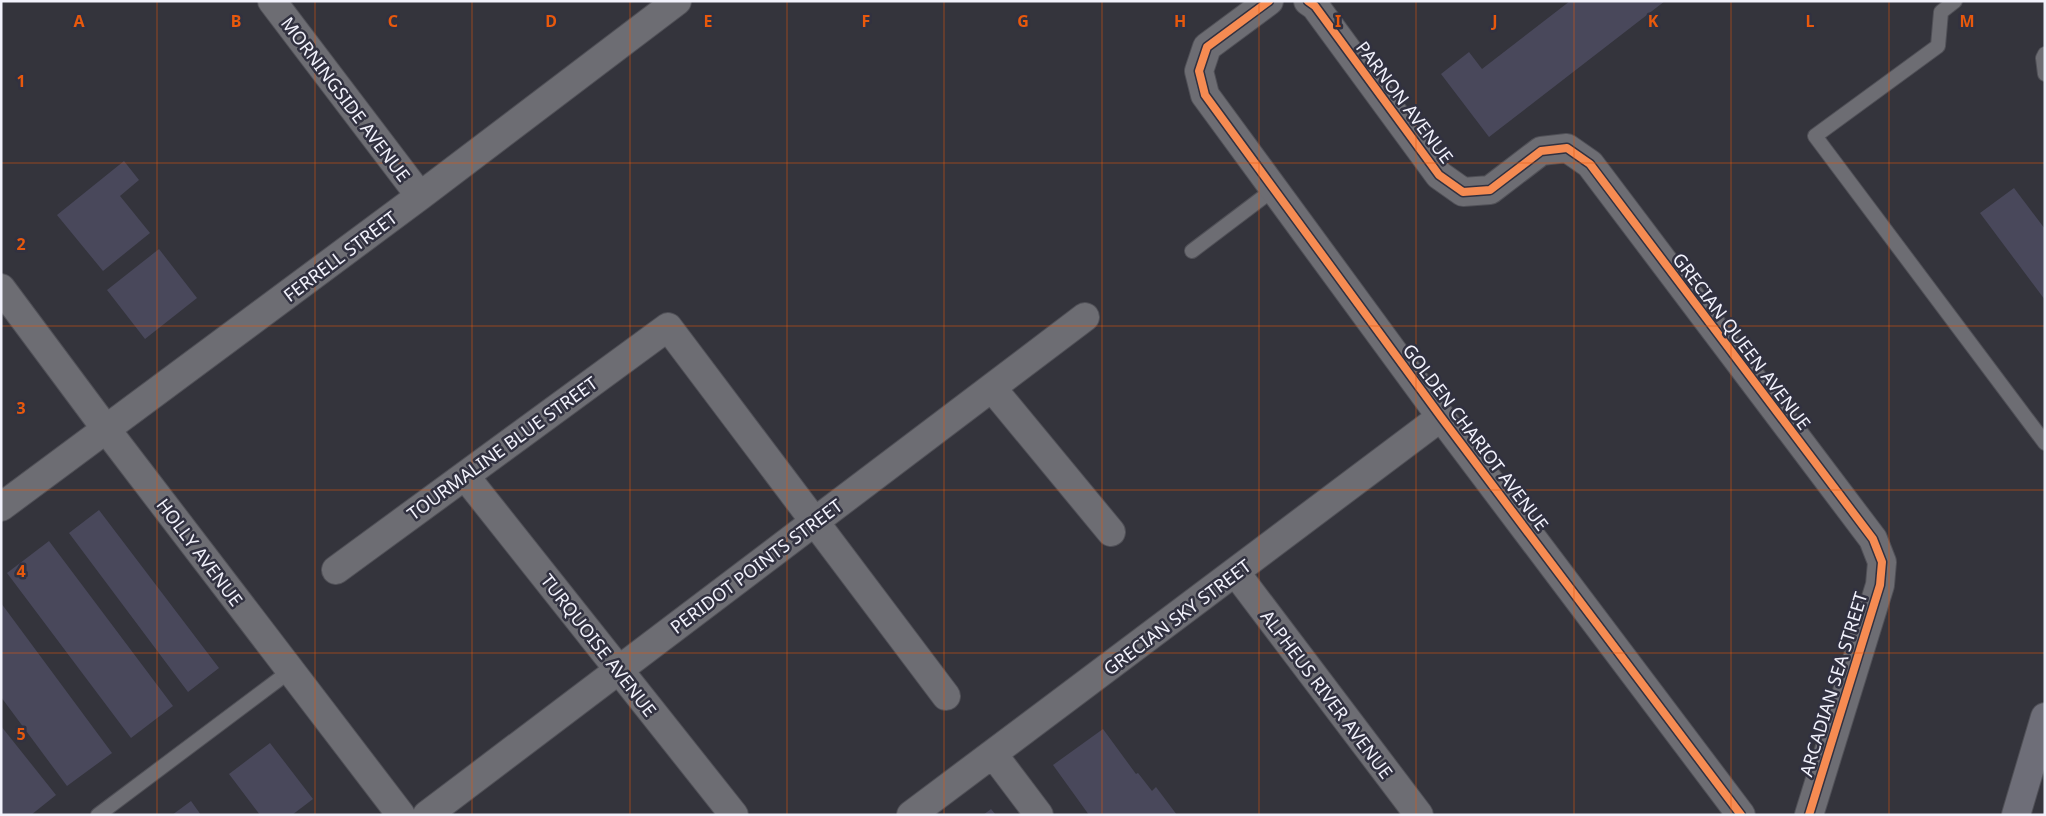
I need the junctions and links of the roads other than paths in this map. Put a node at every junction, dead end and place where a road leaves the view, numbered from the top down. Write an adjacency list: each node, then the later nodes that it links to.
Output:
1 (272, 1): 10 (street, MORNINGSIDE AVENUE)
2 (677, 1): 10 (street, FERRELL STREET)
3 (1269, 1): 9 (street, GOLDEN CHARIOT AVENUE)
4 (1308, 1): 8 (street, PARNON AVENUE)
5 (1955, 1): 17 (lane)
6 (2045, 54): 7 (lane)
7 (2045, 74)
8 (1567, 148): 22 (street, GRECIAN QUEEN AVENUE)
9 (1274, 189): 11 (lane); 15 (street, GOLDEN CHARIOT AVENUE)
10 (420, 196): 16 (street, FERRELL STREET)
11 (1192, 251)
12 (3, 294): 16 (street, HOLLY AVENUE)
13 (1085, 318): 14 (street, PERIDOT POINTS STREET)
14 (992, 388): 20 (street, PERIDOT POINTS STREET); 21 (street)
15 (1441, 417): 24 (street, GRECIAN SKY STREET); 37 (street, GOLDEN CHARIOT AVENUE)
16 (106, 429): 19 (street, FERRELL STREET); 25 (street, HOLLY AVENUE)
17 (2045, 443)
18 (465, 476): 20 (street, TOURMALINE BLUE STREET); 23 (street, TOURMALINE BLUE STREET); 26 (street, TURQUOISE AVENUE)
19 (1, 507)
20 (814, 522): 26 (street, PERIDOT POINTS STREET); 27 (street)
21 (1111, 532)
22 (1882, 562): 38 (street, ARCADIAN SEA STREET)
23 (336, 570)
24 (1236, 573): 29 (street, GRECIAN SKY STREET); 36 (street, ALPHEUS RIVER AVENUE)
25 (290, 670): 30 (lane); 31 (street, HOLLY AVENUE)
26 (619, 670): 32 (street, PERIDOT POINTS STREET); 33 (street, TURQUOISE AVENUE)
27 (946, 696)
28 (2045, 717): 39 (main road)
29 (993, 754): 34 (street, GRECIAN SKY STREET); 35 (street)
30 (98, 815)
31 (401, 815)
32 (428, 815)
33 (734, 815)
34 (911, 815)
35 (1039, 815)
36 (1419, 815)
37 (1741, 815)
38 (1809, 815)
39 (2016, 815)

